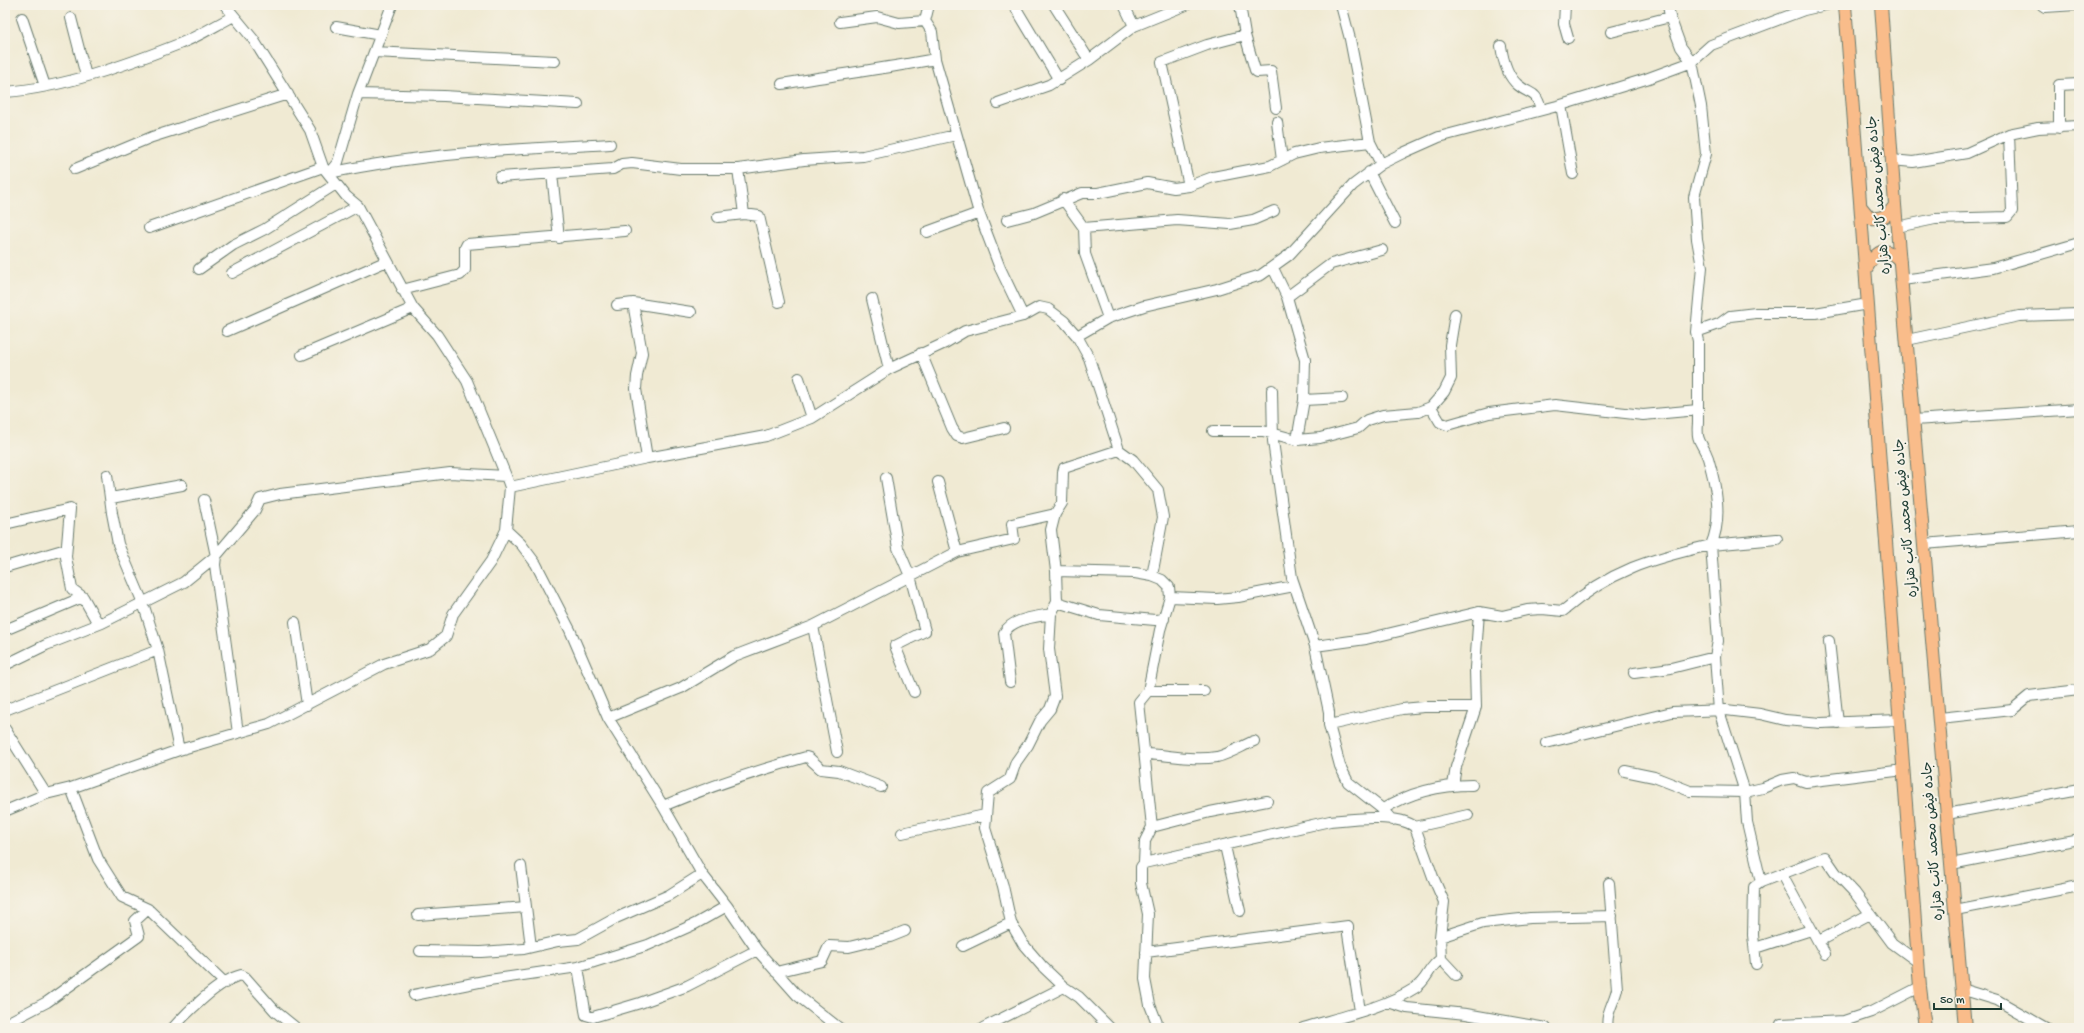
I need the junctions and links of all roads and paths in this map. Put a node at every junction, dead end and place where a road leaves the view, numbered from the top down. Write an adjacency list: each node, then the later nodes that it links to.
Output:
1 (225, 5): 17 (street)
2 (392, 5): 26 (street)
3 (929, 5): 22 (street)
4 (1014, 5): 36 (street)
5 (1054, 5): 32 (street)
6 (1124, 5): 23 (street)
7 (1186, 5): 23 (street)
8 (1240, 5): 27 (street)
9 (1341, 5): 53 (street)
10 (1565, 5): 28 (street)
11 (1668, 5): 18 (street)
12 (1826, 5): 34 (street)
13 (1845, 5): 70 (main road)
14 (1881, 5): 56 (main road, جاده فیض محمد کاتب هزاره)
15 (2042, 5): 16 (street)
16 (2076, 5)
17 (234, 16): 35 (street); 41 (street)
18 (1670, 17): 25 (street); 34 (street)
19 (22, 18): 39 (street)
20 (71, 18): 35 (street)
21 (840, 22): 22 (street)
22 (925, 22): 31 (street)
23 (1134, 26): 32 (street)
24 (336, 27): 26 (street)
25 (1611, 32)
26 (382, 35): 30 (street)
27 (1245, 36): 46 (street); 66 (street)
28 (1568, 38)
29 (1501, 46): 47 (street)
30 (374, 52): 33 (street); 42 (street)
31 (935, 59): 37 (street); 52 (street)
32 (1089, 60): 36 (street)
33 (555, 61)
34 (1692, 62): 45 (street); 106 (street)
35 (86, 76): 39 (street)
36 (1059, 80): 43 (street)
37 (782, 84)
38 (2079, 84): 50 (street)
39 (45, 86): 40 (street)
40 (5, 92)
41 (288, 94): 58 (street); 60 (street)
42 (358, 94): 44 (street); 60 (street)
43 (998, 103)
44 (578, 104)
45 (1561, 105): 47 (street); 63 (street)
46 (1276, 108)
47 (1541, 109): 57 (street)
48 (1277, 122): 55 (street)
49 (2079, 126): 50 (street)
50 (2059, 128): 51 (street)
51 (2009, 134): 56 (street); 77 (street)
52 (956, 135): 59 (street); 72 (street)
53 (1370, 142): 55 (street); 57 (street)
54 (610, 144): 60 (street)
55 (1282, 160): 66 (street)
56 (1892, 160): 68 (main road, جاده فیض محمد کاتب هزاره)
57 (1381, 164): 61 (street)
58 (75, 168)
59 (738, 169): 62 (street); 73 (street)
60 (326, 170): 65 (street); 78 (street)
61 (1369, 172): 76 (street); 87 (street)
62 (552, 174): 64 (street); 82 (street)
63 (1573, 174)
64 (500, 176)
65 (336, 184): 69 (street); 88 (street)
66 (1189, 186): 67 (street)
67 (1063, 199): 75 (street); 79 (street)
68 (1895, 204): 70 (main road); 77 (main road, جاده فیض محمد کاتب هزاره)
69 (358, 206): 85 (street); 90 (street)
70 (1861, 207): 89 (main road)
71 (1274, 211): 79 (street)
72 (979, 213): 81 (street); 103 (street)
73 (744, 214): 74 (street); 95 (street)
74 (718, 217)
75 (1007, 220)
76 (1395, 223)
77 (1897, 227): 86 (main road, جاده فیض محمد کاتب هزاره)
78 (149, 228)
79 (1084, 228): 104 (street)
80 (625, 231): 82 (street)
81 (927, 232)
82 (558, 238): 92 (street)
83 (2079, 243): 91 (street)
84 (1382, 250): 93 (street)
85 (386, 261): 92 (street); 105 (street)
86 (1900, 261): 89 (main road); 91 (main road, جاده فیض محمد کاتب هزاره)
87 (1273, 268): 93 (street); 104 (street)
88 (199, 269)
89 (1866, 269): 97 (main road)
90 (232, 273)
91 (1902, 280): 108 (main road, جاده فیض محمد کاتب هزاره)
92 (402, 290): 99 (street)
93 (1287, 297): 115 (street)
94 (872, 300): 111 (street)
95 (779, 302)
96 (633, 303): 98 (street); 100 (street); 126 (street)
97 (1868, 304): 106 (street); 178 (main road)
98 (617, 305)
99 (413, 308): 110 (street); 128 (street)
100 (691, 312)
101 (1455, 314): 116 (street)
102 (2079, 314): 108 (street)
103 (1023, 316): 107 (street); 109 (street)
104 (1108, 318): 107 (street)
105 (227, 331)
106 (1696, 332): 118 (street)
107 (1077, 336): 125 (street)
108 (1907, 340): 120 (main road, جاده فیض محمد کاتب هزاره)
109 (921, 353): 111 (street); 121 (street)
110 (302, 356)
111 (889, 370): 119 (street)
112 (799, 378): 119 (street)
113 (1272, 390): 123 (street)
114 (1342, 398): 115 (street)
115 (1304, 400): 124 (street)
116 (1431, 407): 118 (street); 124 (street)
117 (2079, 409): 120 (street)
118 (1698, 410): 141 (street)
119 (812, 418): 126 (street)
120 (1914, 420): 140 (main road, جاده فیض محمد کاتب هزاره)
121 (1004, 428)
122 (1213, 431): 123 (street)
123 (1273, 433): 124 (street); 149 (street)
124 (1297, 440)
125 (1119, 450): 135 (street); 148 (street)
126 (647, 458): 132 (street)
127 (107, 475): 133 (street)
128 (506, 476): 132 (street); 144 (street)
129 (886, 478): 147 (street)
130 (938, 482): 143 (street)
131 (182, 485): 133 (street)
132 (510, 487): 137 (street)
133 (111, 498): 153 (street)
134 (204, 500): 144 (street)
135 (1055, 514): 143 (street); 146 (street)
136 (5, 524): 142 (street)
137 (506, 530): 172 (street); 176 (street)
138 (2079, 531): 140 (street)
139 (1777, 539): 141 (street)
140 (1924, 544): 177 (main road, جاده فیض محمد کاتب هزاره)
141 (1711, 545): 154 (street); 164 (street)
142 (66, 549): 145 (street); 150 (street)
143 (957, 552): 147 (street)
144 (216, 556): 153 (street); 182 (street)
145 (5, 567)
146 (1056, 571): 148 (street); 152 (street)
147 (910, 576): 159 (street); 171 (street)
148 (1152, 576): 151 (street)
149 (1294, 586): 151 (street); 162 (street)
150 (83, 597): 158 (street); 160 (street)
151 (1170, 597): 156 (street)
152 (1057, 602): 155 (street); 156 (street)
153 (143, 603): 158 (street); 163 (street)
154 (1479, 612): 162 (street); 173 (street)
155 (1051, 614): 167 (street); 202 (street)
156 (1164, 619): 169 (street)
157 (295, 622): 172 (street)
158 (102, 623): 165 (street)
159 (814, 626): 176 (street); 186 (street)
160 (5, 630)
161 (1829, 641): 179 (street)
162 (1315, 646): 180 (street)
163 (158, 650): 174 (street); 185 (street)
164 (1715, 657): 166 (street); 175 (street)
165 (9, 663)
166 (1634, 673)
167 (1010, 682)
168 (2079, 690): 177 (street)
169 (1148, 691): 170 (street); 187 (street)
170 (1204, 691)
171 (914, 692)
172 (307, 705): 182 (street)
173 (1476, 708): 180 (street); 190 (street)
174 (5, 710)
175 (1719, 711): 179 (street); 184 (street); 195 (street)
176 (608, 718): 198 (street)
177 (1940, 718): 201 (main road, جاده فیض محمد کاتب هزاره)
178 (1899, 720): 179 (street); 188 (main road)
179 (1838, 723)
180 (1329, 725): 199 (street)
181 (5, 729): 196 (street)
182 (238, 733): 185 (street)
183 (1254, 741): 187 (street)
184 (1546, 742)
185 (179, 750): 193 (street)
186 (836, 752)
187 (1146, 754): 206 (street)
188 (1904, 770): 195 (street); 239 (main road)
189 (1625, 771): 195 (street)
190 (1453, 785): 191 (street); 199 (street)
191 (1472, 785)
192 (881, 787): 198 (street)
193 (71, 788): 196 (street); 220 (street)
194 (2079, 789): 201 (street)
195 (1745, 792): 215 (street)
196 (46, 794): 200 (street)
197 (1267, 801): 206 (street)
198 (663, 806): 213 (street)
199 (1382, 809): 204 (street)
200 (5, 811)
201 (1947, 814): 211 (main road, جاده فیض محمد کاتب هزاره)
202 (985, 815): 207 (street); 226 (street)
203 (1468, 816): 205 (street)
204 (1392, 820): 205 (street); 209 (street)
205 (1415, 827): 229 (street)
206 (1152, 828): 210 (street)
207 (902, 833)
208 (2079, 839): 211 (street)
209 (1225, 846): 210 (street); 222 (street)
210 (1144, 863): 236 (street)
211 (1951, 864): 221 (main road, جاده فیض محمد کاتب هزاره)
212 (521, 866): 219 (street)
213 (702, 874): 218 (street); 232 (street)
214 (1782, 875): 215 (street); 223 (street); 227 (street)
215 (1761, 882): 233 (street)
216 (1608, 883): 225 (street)
217 (2079, 886): 221 (street)
218 (727, 906): 234 (street); 241 (street)
219 (526, 907): 224 (street); 232 (street)
220 (148, 909): 244 (street); 251 (street)
221 (1955, 910): 247 (main road, جاده فیض محمد کاتب هزاره)
222 (1240, 911)
223 (1870, 914): 230 (street); 239 (street)
224 (418, 915)
225 (1612, 916): 229 (street); 261 (street)
226 (1011, 923): 231 (street); 245 (street)
227 (1811, 930): 230 (street); 233 (street)
228 (905, 931): 242 (street)
229 (1440, 937): 238 (street)
230 (1819, 941): 237 (street)
231 (963, 946)
232 (531, 947): 235 (street)
233 (1755, 948): 240 (street)
234 (757, 950): 241 (street); 242 (street)
235 (420, 951)
236 (1146, 952): 250 (street); 258 (street)
237 (1825, 954)
238 (1441, 959): 243 (street); 249 (street)
239 (1918, 962): 246 (main road)
240 (1756, 964)
241 (578, 967): 248 (street)
242 (776, 972): 255 (street)
243 (1456, 974)
244 (225, 983): 253 (street); 254 (street)
245 (1064, 986): 256 (street); 257 (street)
246 (1920, 986): 252 (street); 262 (main road)
247 (1961, 989): 263 (main road, جاده فیض محمد کاتب هزاره); 264 (street)
248 (414, 995)
249 (1388, 1002): 250 (street); 260 (street)
250 (1360, 1011): 259 (street)
251 (5, 1024)
252 (1781, 1024)
253 (173, 1028)
254 (296, 1028)
255 (839, 1028)
256 (983, 1028)
257 (1110, 1028)
258 (1158, 1028)
259 (1303, 1028)
260 (1546, 1028)
261 (1608, 1028)
262 (1925, 1028)
263 (1965, 1028)
264 (2046, 1028)

